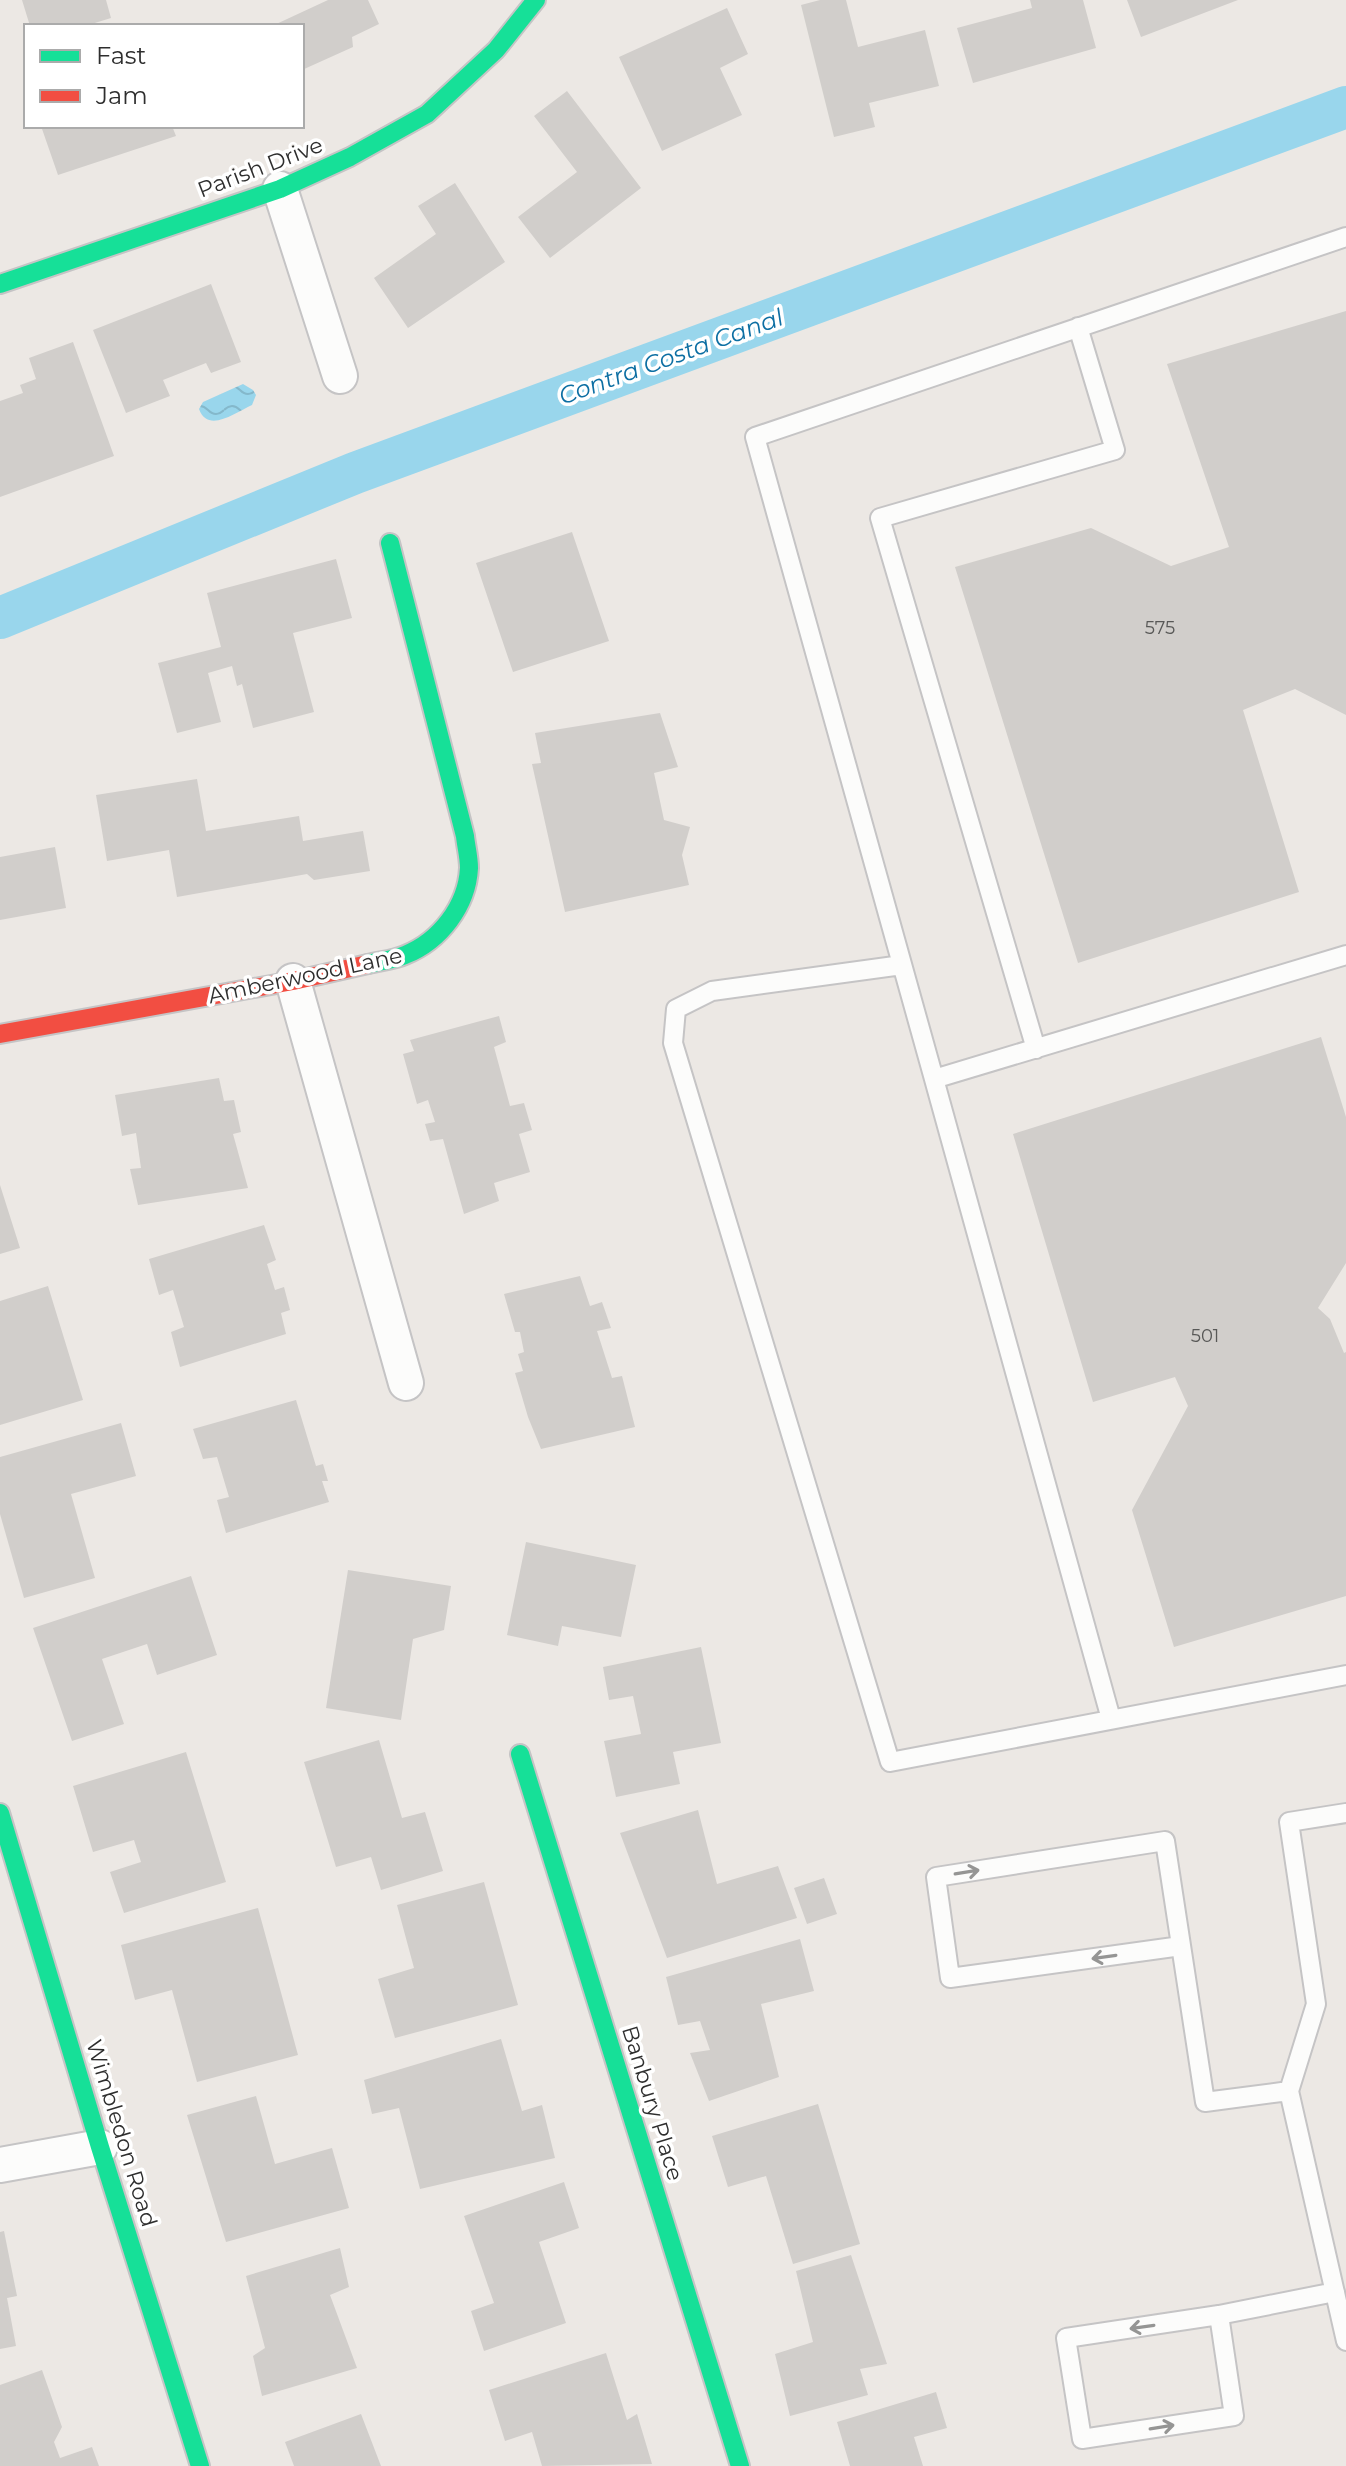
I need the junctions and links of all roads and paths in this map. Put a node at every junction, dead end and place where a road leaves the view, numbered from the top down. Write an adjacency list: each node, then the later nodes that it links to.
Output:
1 (536, 0): 2 (street, Parish Drive)
2 (280, 189): 4 (street, Parish Drive); 6 (street)
3 (1346, 237): 5 (lane)
4 (3, 274)
5 (1078, 327): 9 (lane); 12 (lane)
6 (340, 376)
7 (390, 543): 10 (street, Amberwood Lane)
8 (1346, 955): 12 (lane)
9 (902, 965): 13 (lane); 16 (lane)
10 (293, 981): 11 (street, Amberwood Lane); 14 (street)
11 (0, 1034)
12 (1036, 1049): 13 (lane)
13 (934, 1079): 16 (lane)
14 (406, 1383)
15 (1346, 1675): 16 (lane)
16 (1111, 1719)
17 (520, 1754): 28 (street, Banbury Place)
18 (0, 1813): 22 (street, Wimbledon Road)
19 (1346, 1813): 21 (lane)
20 (1181, 1946): 20 (lane, one-way to 20); 21 (lane)
21 (1289, 2091): 24 (lane)
22 (100, 2147): 23 (street); 27 (street, Wimbledon Road)
23 (0, 2165)
24 (1335, 2292): 25 (lane); 26 (lane)
25 (1219, 2315): 25 (lane, one-way to 25)
26 (1346, 2341)
27 (200, 2466)
28 (740, 2466)

